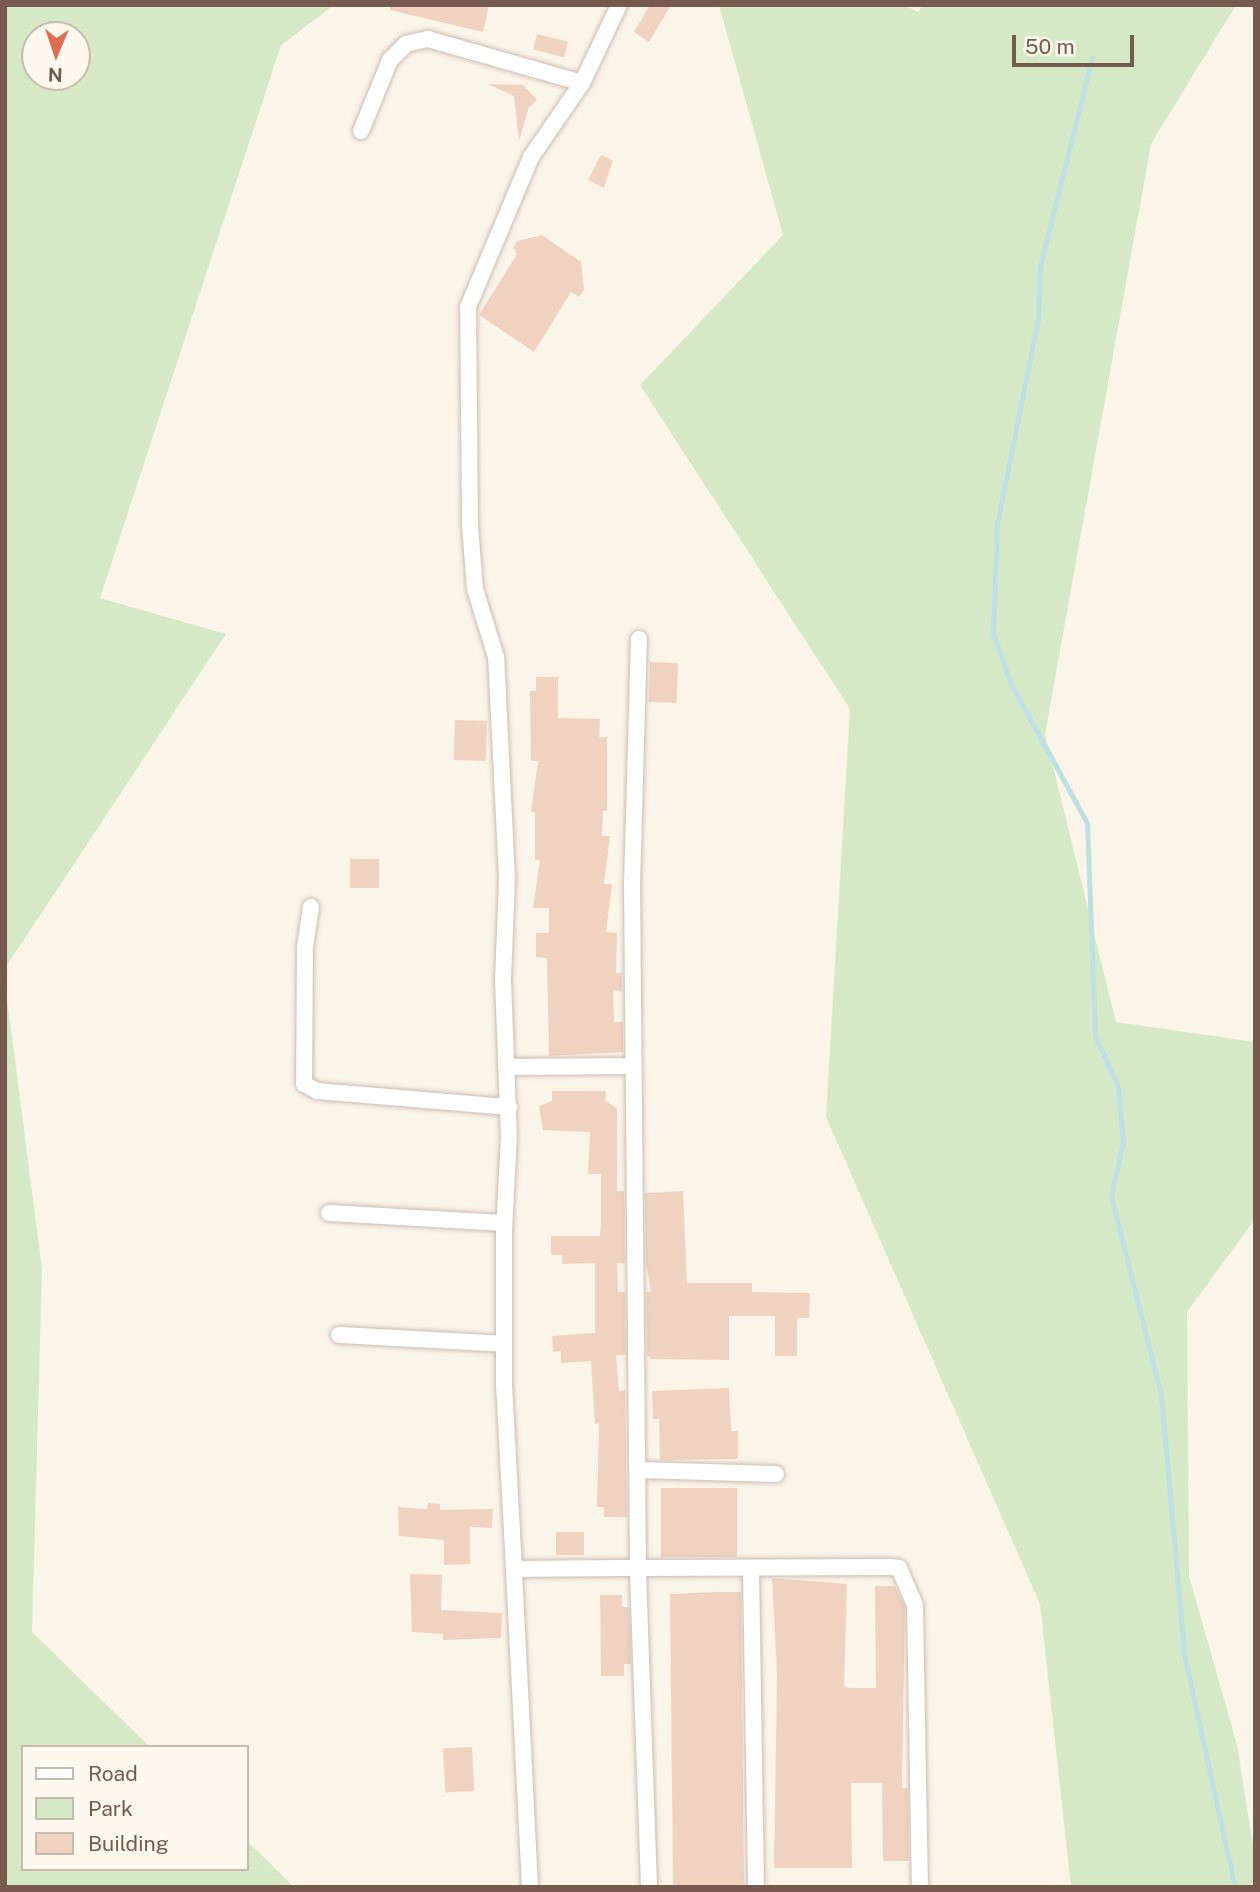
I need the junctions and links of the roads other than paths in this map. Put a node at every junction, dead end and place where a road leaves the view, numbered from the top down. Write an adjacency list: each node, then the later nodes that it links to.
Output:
1 (619, 5): 2 (street)
2 (582, 83): 3 (street); 7 (street)
3 (361, 131)
4 (639, 639): 6 (street)
5 (311, 907): 8 (street)
6 (632, 1066): 7 (street); 13 (street)
7 (506, 1067): 8 (street)
8 (509, 1108): 10 (street)
9 (329, 1213): 10 (street)
10 (504, 1223): 12 (street)
11 (338, 1335): 12 (street)
12 (504, 1344): 17 (street)
13 (638, 1471): 14 (street); 15 (street)
14 (776, 1474)
15 (638, 1568): 16 (street); 17 (street); 19 (street)
16 (751, 1568): 20 (street); 21 (street)
17 (514, 1569): 18 (street)
18 (530, 1887)
19 (649, 1887)
20 (756, 1887)
21 (920, 1887)

